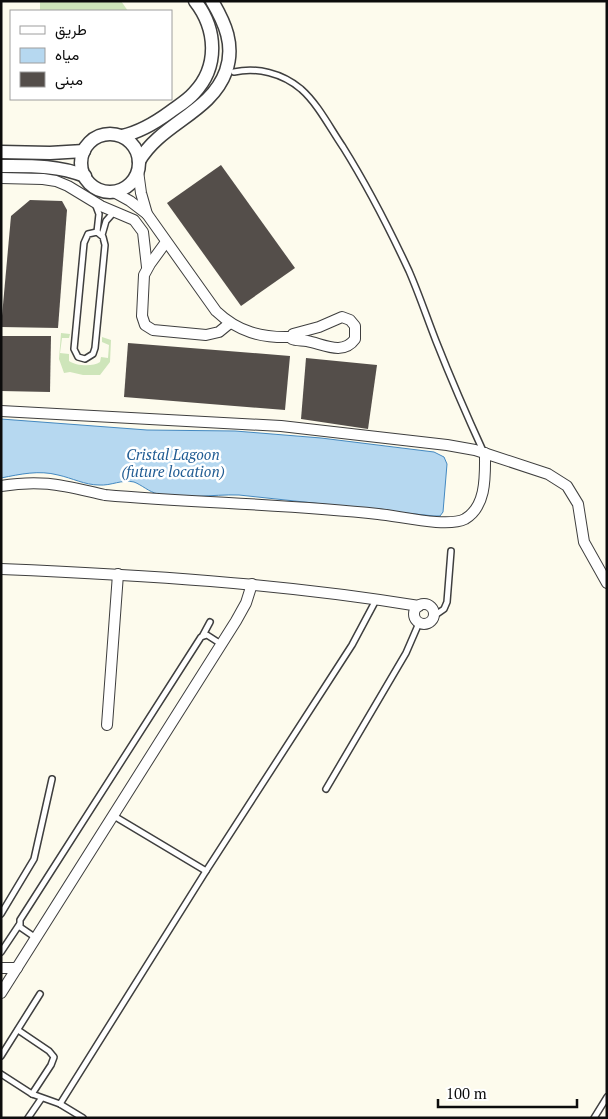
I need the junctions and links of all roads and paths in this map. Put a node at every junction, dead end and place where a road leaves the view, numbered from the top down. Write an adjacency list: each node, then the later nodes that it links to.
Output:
1 (196, 1): 4 (street)
2 (212, 1): 8 (street)
3 (234, 72): 21 (lane)
4 (122, 136): 5 (street); 8 (street)
5 (84, 151): 6 (street); 9 (street)
6 (1, 152)
7 (1, 166): 9 (street)
8 (138, 166): 11 (street); 14 (street)
9 (85, 176): 11 (street)
10 (1, 178): 12 (street)
11 (112, 191): 14 (street)
12 (92, 201): 13 (street); 15 (lane)
13 (115, 211): 15 (lane); 17 (street)
14 (147, 214): 16 (street)
15 (100, 234): 15 (lane)
16 (166, 242): 17 (street); 18 (street)
17 (147, 267): 18 (street)
18 (230, 323): 19 (street)
19 (291, 337): 19 (street)
20 (1, 411): 21 (street)
21 (485, 453): 22 (street); 26 (street)
22 (1, 486)
23 (450, 551): 30 (lane)
24 (1, 570): 25 (street)
25 (118, 574): 27 (street); 35 (street)
26 (607, 583)
27 (252, 584): 28 (street); 34 (street)
28 (376, 599): 29 (street); 39 (lane)
29 (419, 606): 30 (street); 32 (street)
30 (434, 616): 32 (street)
31 (210, 622): 33 (lane)
32 (419, 622): 37 (lane)
33 (203, 636): 34 (lane); 41 (lane)
34 (222, 644): 38 (street)
35 (107, 725)
36 (52, 779): 40 (lane)
37 (326, 789)
38 (114, 816): 39 (lane); 42 (street)
39 (206, 871): 54 (lane)
40 (1, 914)
41 (19, 925): 42 (lane); 43 (lane)
42 (36, 938): 45 (street)
43 (1, 952)
44 (1, 968): 45 (street)
45 (17, 968): 46 (street)
46 (1, 993)
47 (40, 994): 48 (lane)
48 (18, 1030): 49 (lane); 51 (lane)
49 (1, 1056)
50 (1, 1074): 51 (lane)
51 (32, 1094): 53 (lane)
52 (607, 1096): 57 (lane)
53 (41, 1098): 54 (lane); 55 (lane)
54 (60, 1104): 56 (lane)
55 (28, 1118)
56 (82, 1118)
57 (594, 1118)

